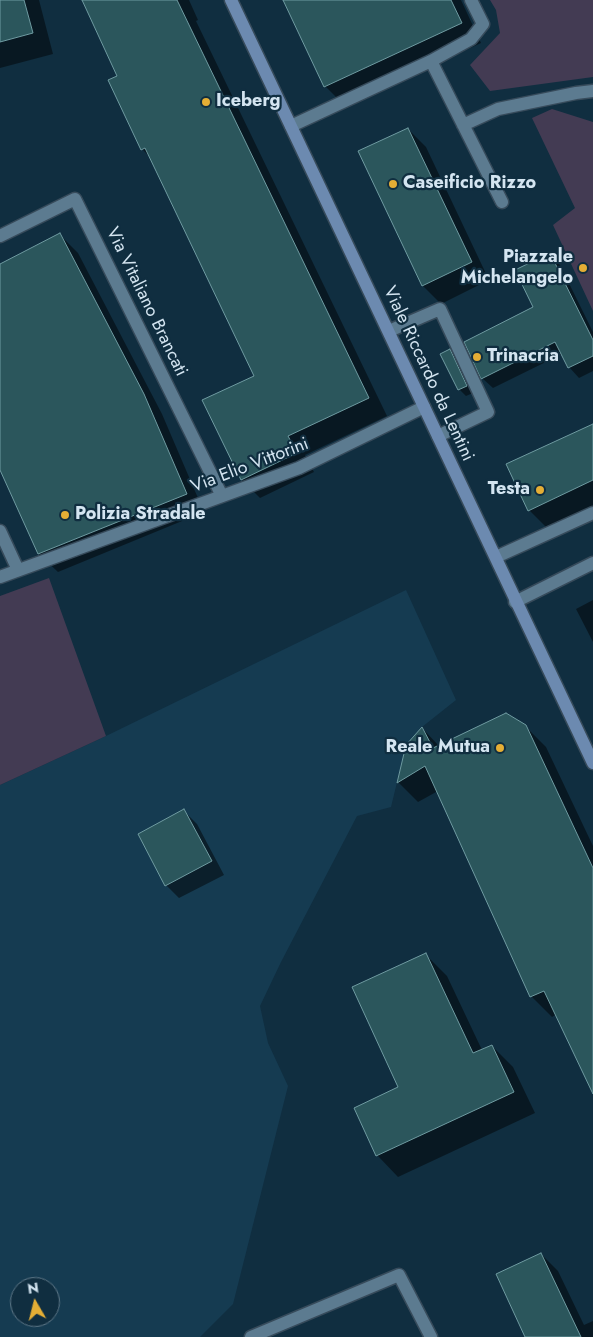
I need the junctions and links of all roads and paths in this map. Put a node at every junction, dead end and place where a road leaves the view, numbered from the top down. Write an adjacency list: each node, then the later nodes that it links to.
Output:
1 (231, 0): 6 (main road, Viale Riccardo da Lentini)
2 (471, 0): 3 (street)
3 (431, 61): 5 (street); 6 (street)
4 (593, 91): 5 (street)
5 (464, 125): 7 (street)
6 (291, 126): 9 (main road, Viale Riccardo da Lentini)
7 (502, 202)
8 (0, 236): 12 (street, Via Vitaliano Brancati)
9 (389, 331): 10 (main road, Viale Riccardo da Lentini); 11 (street)
10 (424, 408): 11 (main road, Viale Riccardo da Lentini); 12 (street, Via Elio Vittorini)
11 (438, 436): 15 (main road, Viale Riccardo da Lentini)
12 (222, 496): 17 (street, Via Elio Vittorini)
13 (593, 513): 15 (street)
14 (0, 531): 17 (street)
15 (496, 557): 19 (main road, Viale Riccardo da Lentini)
16 (593, 563): 19 (street)
17 (18, 570): 18 (street, Via Elio Vittorini)
18 (0, 577)
19 (515, 602): 20 (main road, Viale Riccardo da Lentini)
20 (593, 763)
21 (251, 1337): 22 (street)
22 (430, 1337)

